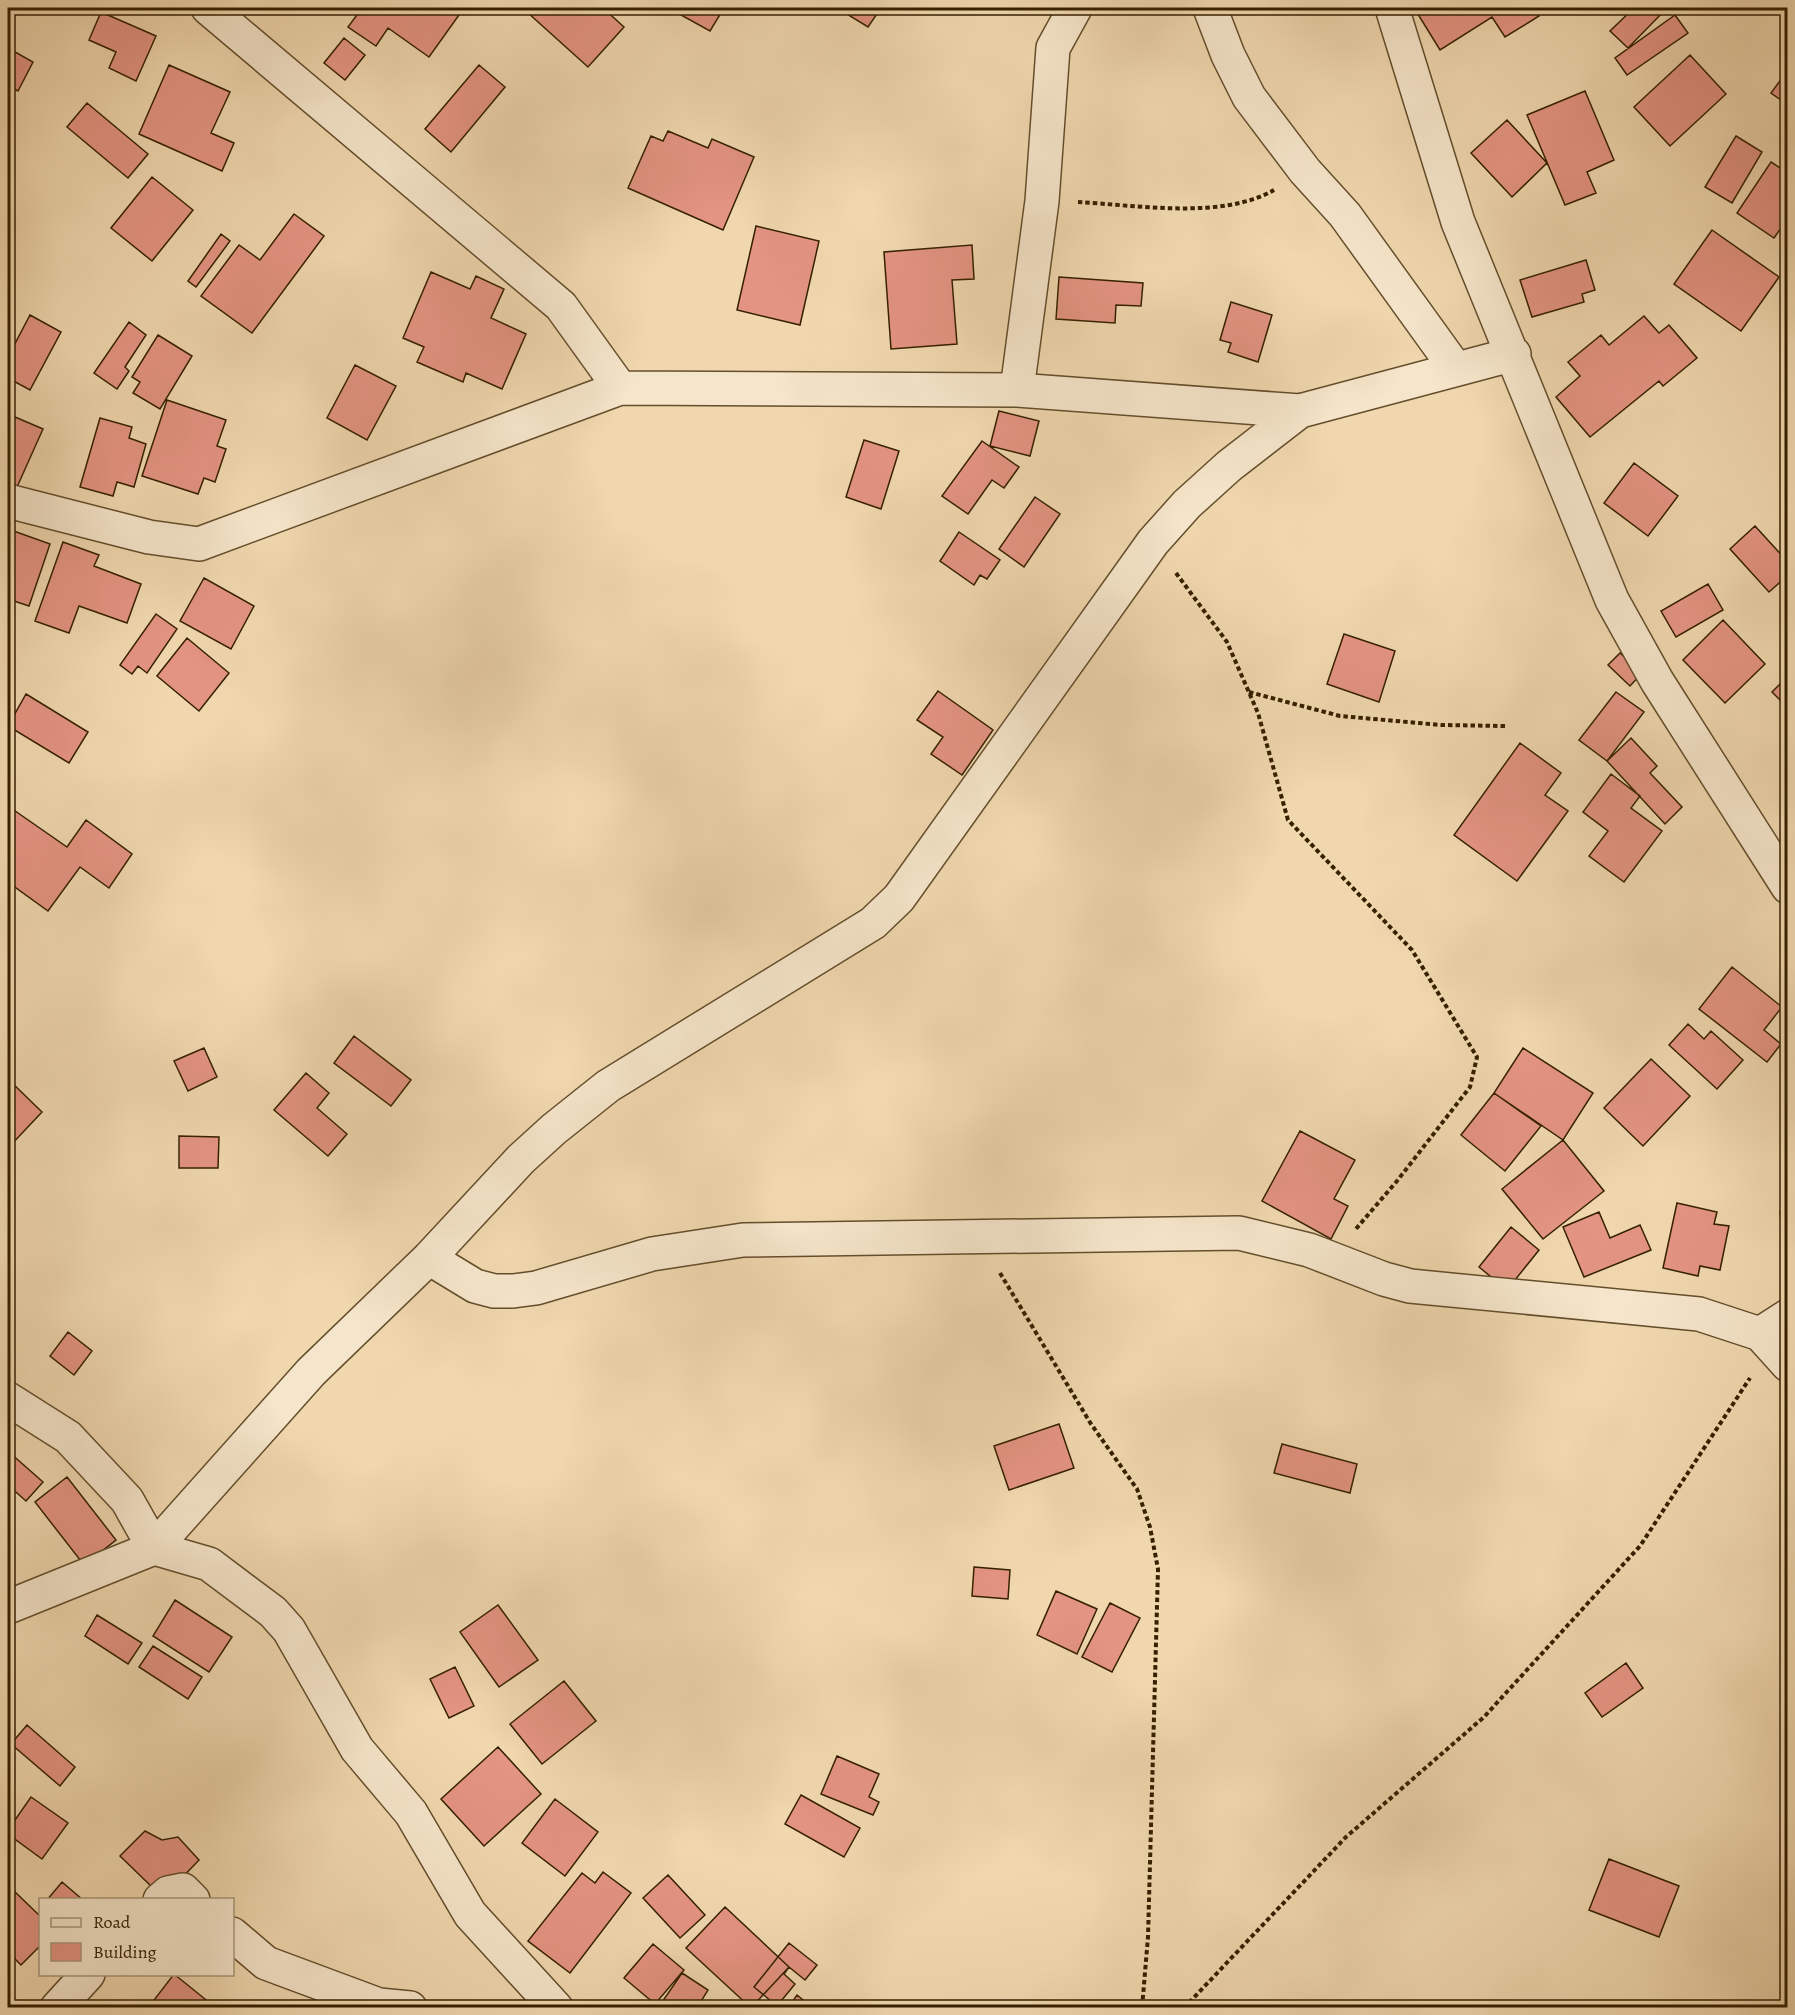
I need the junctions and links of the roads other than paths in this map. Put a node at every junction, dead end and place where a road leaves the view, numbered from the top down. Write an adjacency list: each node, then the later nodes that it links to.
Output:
1 (1075, 8): 8 (street)
2 (1210, 8): 6 (street)
3 (1392, 8): 5 (street)
4 (213, 9): 7 (street)
5 (1514, 354): 6 (street); 11 (street)
6 (1456, 369): 9 (street)
7 (620, 388): 8 (street); 10 (street)
8 (1017, 390): 9 (street)
9 (1300, 411): 12 (street)
10 (8, 501)
11 (1788, 887)
12 (429, 1258): 14 (street); 16 (street)
13 (1788, 1316): 14 (street)
14 (1773, 1348)
15 (8, 1399): 16 (street)
16 (154, 1548): 17 (street); 24 (street)
17 (8, 1607)
18 (161, 1898): 19 (street)
19 (193, 1898)
20 (234, 1936): 23 (street)
21 (86, 1976): 22 (street)
22 (57, 2007)
23 (410, 2007)
24 (556, 2007)

